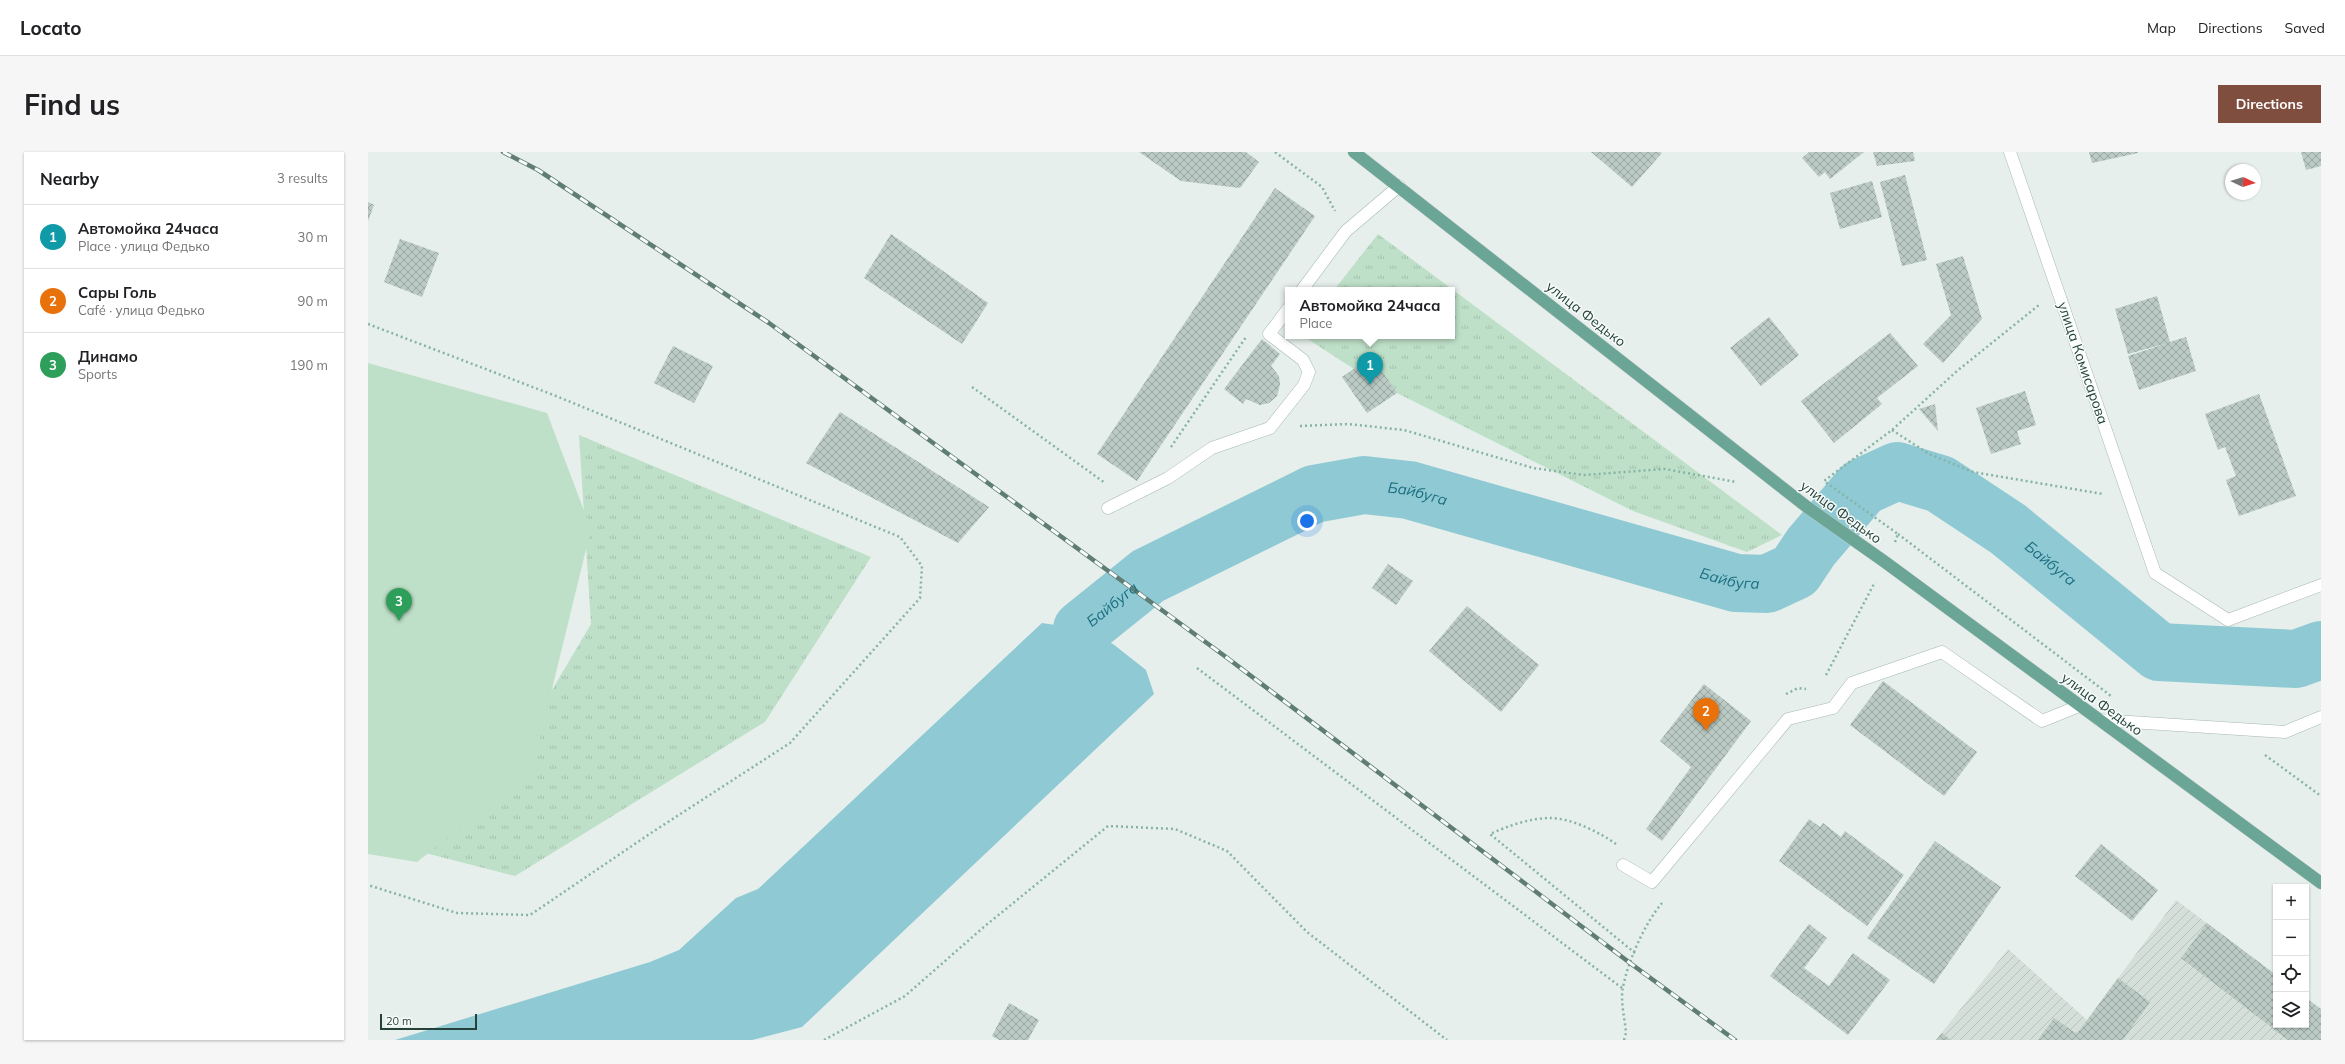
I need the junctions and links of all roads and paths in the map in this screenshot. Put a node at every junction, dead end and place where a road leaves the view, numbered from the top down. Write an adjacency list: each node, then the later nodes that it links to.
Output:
1 (1275, 152): 5 (path)
2 (1354, 152): 4 (main road, улица Федько)
3 (2010, 152): 7 (street, улица Комисарова)
4 (1399, 186): 5 (street); 26 (main road, улица Федько)
5 (1346, 231): 6 (street)
6 (1304, 287)
7 (2058, 289): 13 (path); 17 (street, улица Комисарова)
8 (1285, 313): 12 (street)
9 (368, 324): 34 (path)
10 (1251, 330): 14 (path)
11 (972, 386): 16 (path)
12 (1270, 428): 15 (path); 16 (street)
13 (1892, 430): 17 (path); 19 (path)
14 (1167, 453)
15 (1740, 482)
16 (1127, 498): 18 (street)
17 (2130, 498): 21 (street, улица Комисарова)
18 (1108, 508)
19 (1879, 521)
20 (1898, 534): 25 (path)
21 (2321, 585)
22 (1197, 668): 36 (path)
23 (1812, 690): 24 (path)
24 (1782, 696)
25 (2115, 700)
26 (2079, 706): 28 (main road, улица Федько); 32 (street)
27 (2321, 717): 28 (street)
28 (2099, 720): 33 (main road, улица Федько)
29 (2260, 751): 30 (path)
30 (2321, 796)
31 (1618, 846): 35 (path)
32 (1623, 865)
33 (2321, 883)
34 (368, 885)
35 (1635, 954)
36 (1622, 988)
37 (824, 1040): 38 (path)
38 (1448, 1040)

